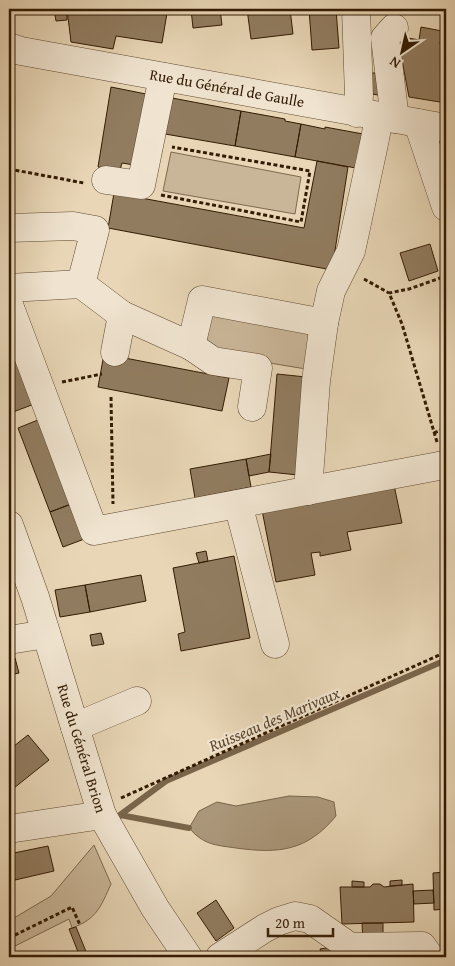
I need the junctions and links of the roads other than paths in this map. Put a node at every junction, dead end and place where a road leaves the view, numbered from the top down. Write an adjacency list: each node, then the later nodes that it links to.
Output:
1 (356, 9): 5 (street)
2 (394, 28): 5 (street)
3 (9, 47): 4 (street, Rue du Général de Gaulle)
4 (162, 77): 5 (street, Rue du Général de Gaulle); 7 (street)
5 (387, 118): 6 (street, Rue du Général de Gaulle); 8 (street); 14 (street)
6 (446, 128)
7 (96, 182)
8 (446, 207)
9 (10, 228): 10 (street)
10 (81, 284): 11 (street); 13 (street)
11 (9, 288)
12 (9, 306): 20 (street)
13 (122, 314): 15 (street); 16 (street)
14 (324, 323): 15 (street); 19 (street)
15 (191, 346): 17 (street)
16 (115, 352)
17 (252, 407)
18 (444, 465): 19 (street)
19 (308, 491): 20 (street)
20 (238, 504): 24 (street)
21 (9, 525): 22 (street, Rue du Général Brion)
22 (46, 634): 23 (street); 26 (street, Rue du Général Brion)
23 (9, 640)
24 (275, 644)
25 (137, 701): 26 (street)
26 (75, 727): 27 (street, Rue du Général Brion)
27 (101, 811): 28 (street); 30 (street, Rue du Général Brion)
28 (9, 829)
29 (351, 952): 31 (street); 32 (street)
30 (188, 957)
31 (220, 957)
32 (430, 957)

